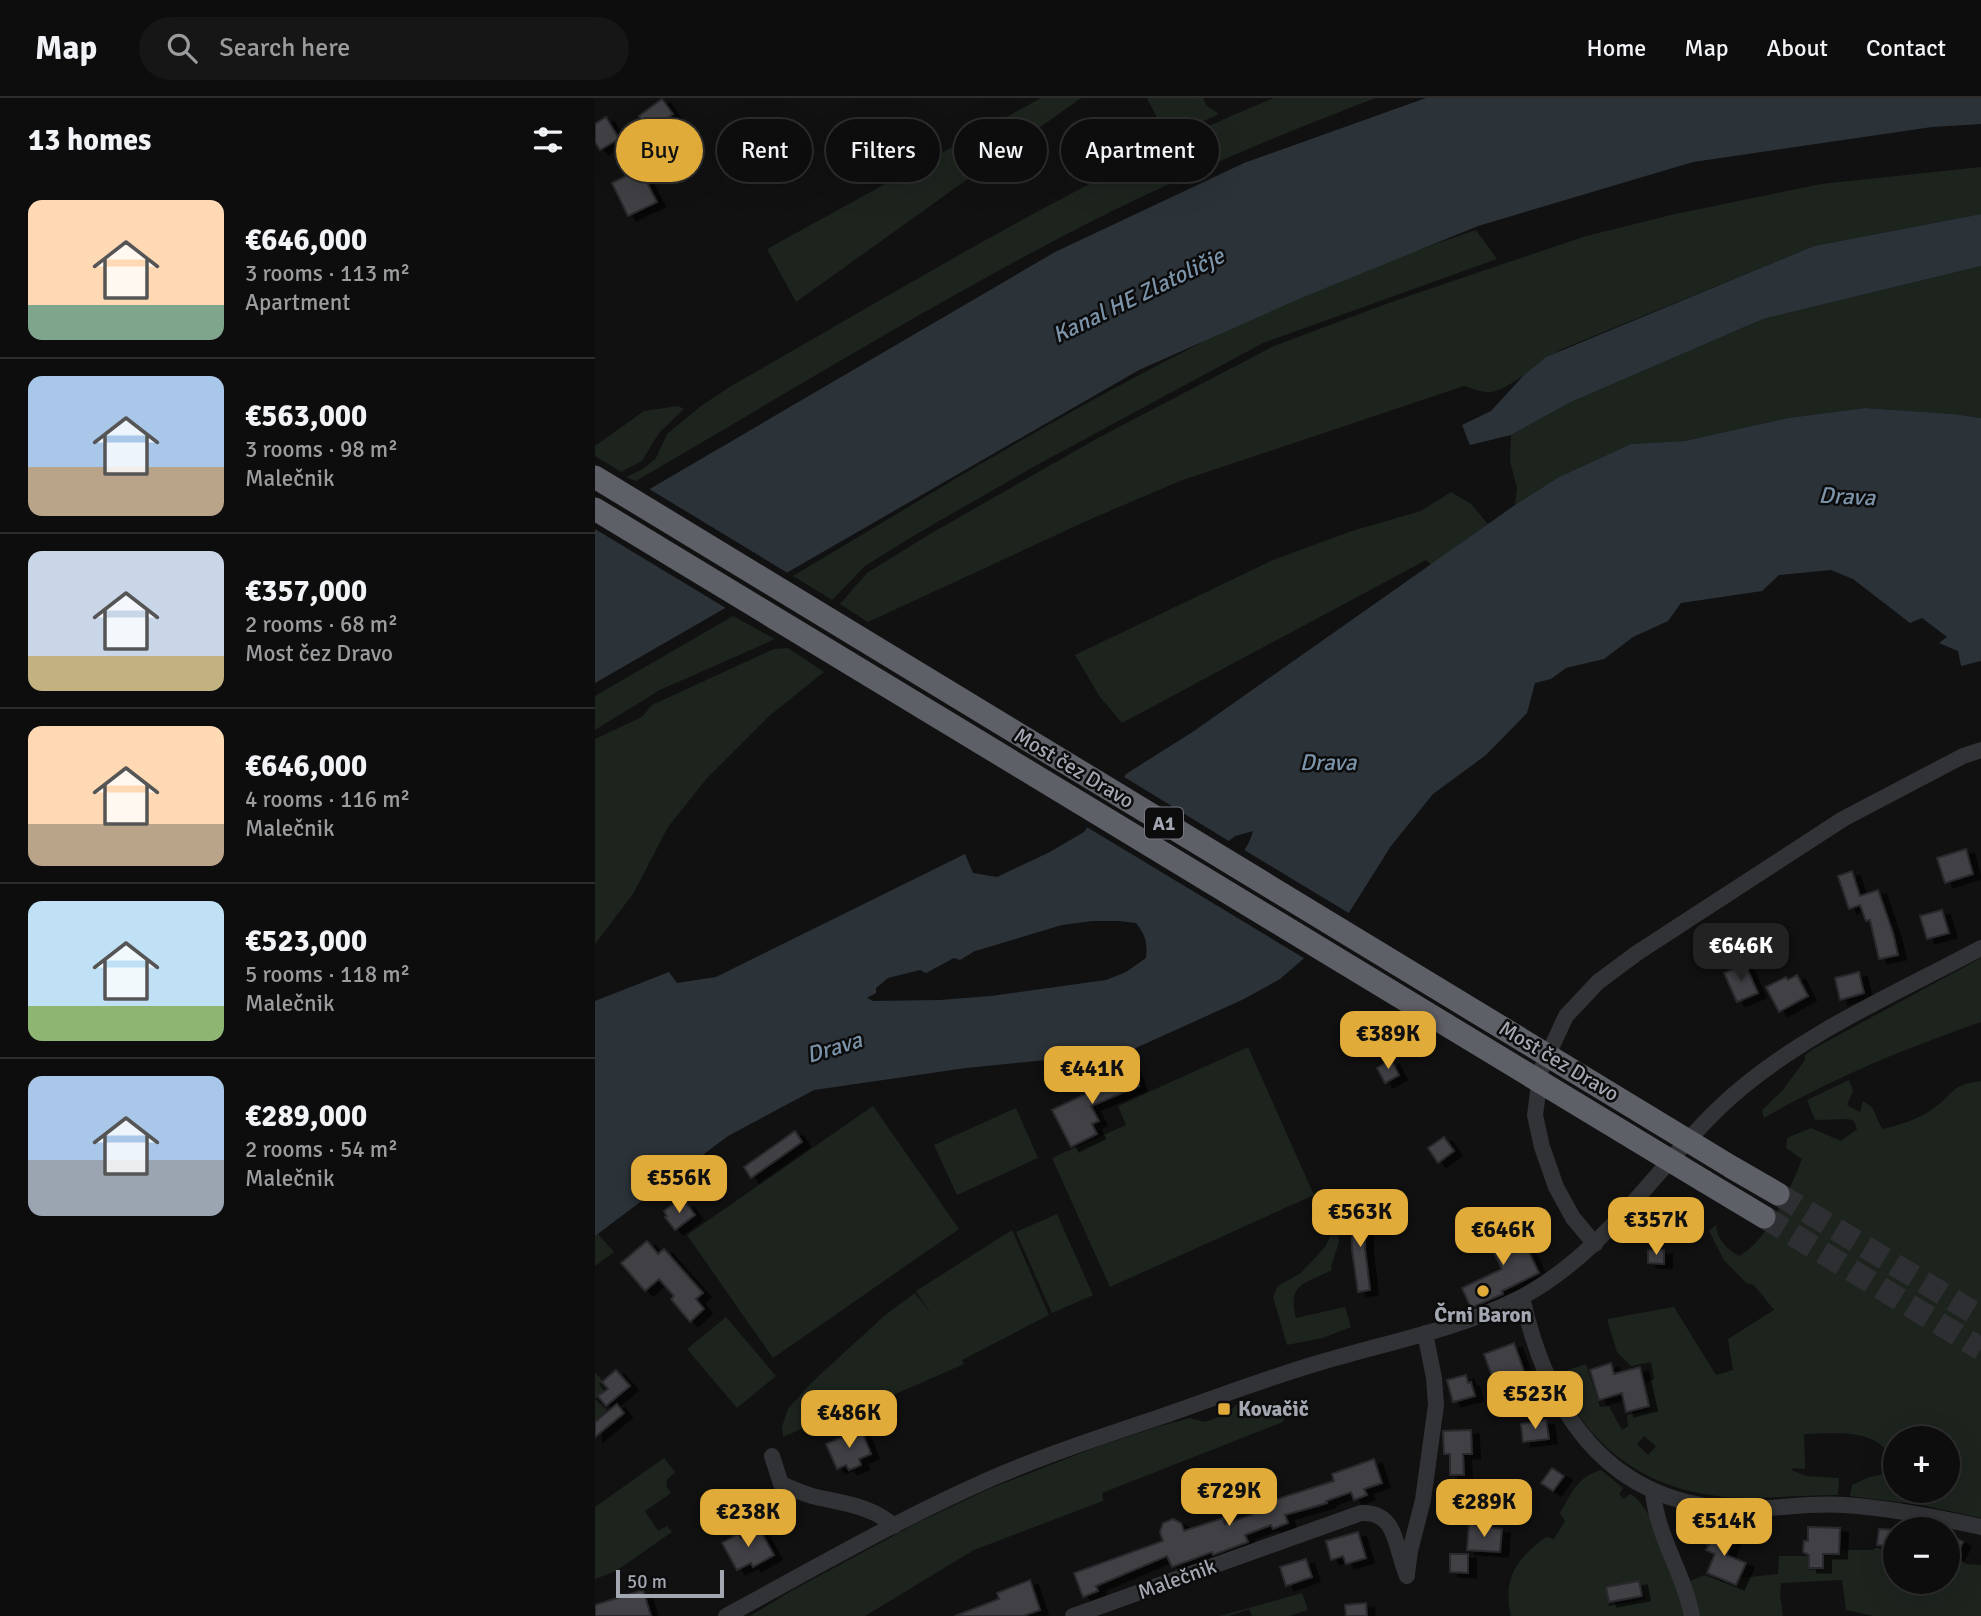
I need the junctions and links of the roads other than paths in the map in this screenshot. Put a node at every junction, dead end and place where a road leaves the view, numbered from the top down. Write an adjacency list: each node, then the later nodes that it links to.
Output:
1 (595, 477): 5 (highway, Most čez Dravo / A1, bridge)
2 (595, 509): 6 (highway, Most čez Dravo / A1, bridge)
3 (1981, 750): 7 (street)
4 (1981, 948): 7 (street)
5 (1778, 1194)
6 (1764, 1217)
7 (1595, 1244): 8 (street)
8 (1522, 1297): 9 (street); 11 (street)
9 (1425, 1333): 12 (street); 15 (street, Malečnik)
10 (772, 1456): 12 (street)
11 (1653, 1491): 13 (street); 16 (street)
12 (894, 1526): 14 (street)
13 (1981, 1527)
14 (726, 1616)
15 (1073, 1616)
16 (1692, 1616)

